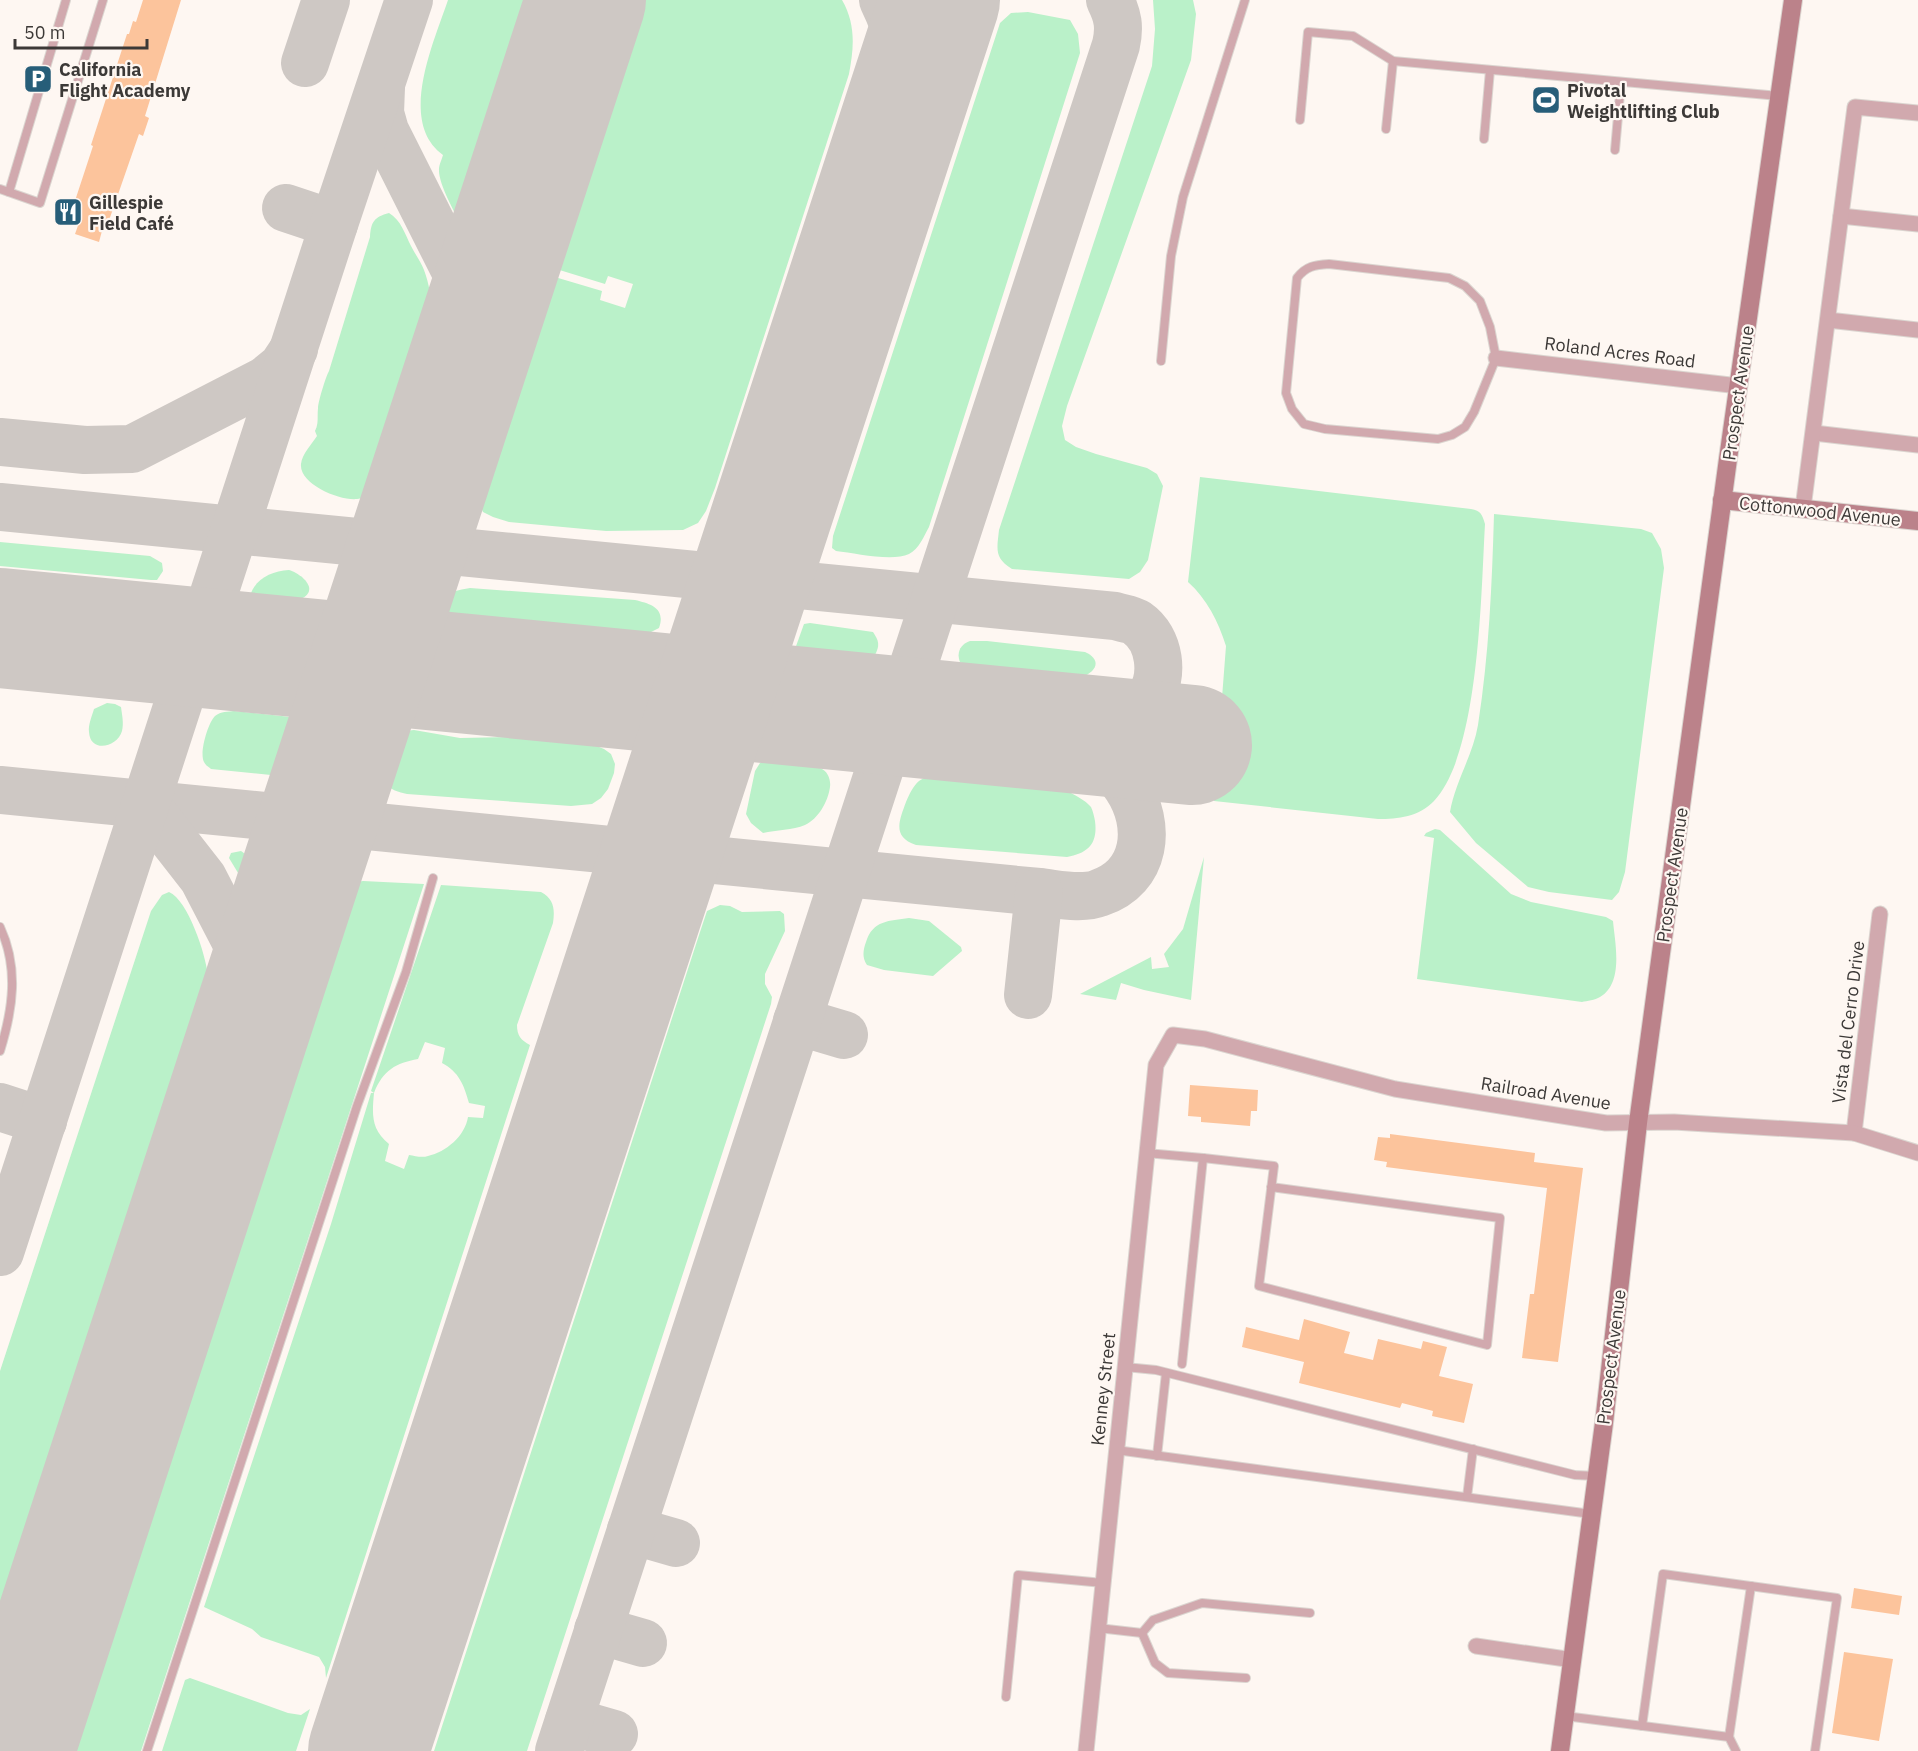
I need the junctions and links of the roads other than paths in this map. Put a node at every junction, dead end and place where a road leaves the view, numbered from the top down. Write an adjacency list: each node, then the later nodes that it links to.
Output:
1 (66, 0): 15 (lane)
2 (103, 0): 15 (lane)
3 (1245, 0): 21 (lane)
4 (1793, 0): 8 (main road, Prospect Avenue)
5 (1393, 61): 6 (lane); 10 (lane); 11 (lane)
6 (1490, 70): 7 (lane); 12 (lane)
7 (1621, 82): 8 (lane); 13 (lane)
8 (1779, 96): 22 (main road, Prospect Avenue)
9 (1918, 113): 16 (street)
10 (1300, 120)
11 (1386, 129)
12 (1484, 139)
13 (1615, 150)
14 (0, 189): 15 (lane)
15 (9, 192)
16 (1841, 216): 17 (street); 18 (street)
17 (1918, 224)
18 (1828, 320): 19 (street); 23 (street)
19 (1918, 330)
20 (1496, 358): 20 (lane); 22 (street, Roland Acres Road)
21 (1161, 361)
22 (1739, 386): 25 (main road, Prospect Avenue)
23 (1814, 433): 24 (street); 26 (street)
24 (1918, 445)
25 (1722, 500): 26 (main road, Cottonwood Avenue); 33 (main road, Prospect Avenue)
26 (1803, 508): 27 (main road, Cottonwood Avenue)
27 (1918, 521)
28 (433, 878): 60 (lane)
29 (1880, 915): 34 (street, Vista del Cerro Drive)
30 (0, 927): 32 (lane)
31 (1173, 1035): 33 (street, Railroad Avenue); 36 (street, Kenney Street)
32 (0, 1051)
33 (1638, 1123): 34 (street, Railroad Avenue); 45 (main road, Prospect Avenue)
34 (1854, 1133): 35 (street, Railroad Avenue)
35 (1918, 1153)
36 (1146, 1154): 37 (lane); 40 (street, Kenney Street)
37 (1203, 1158): 38 (lane); 39 (lane)
38 (1271, 1187): 38 (lane)
39 (1182, 1364)
40 (1125, 1367): 41 (lane); 43 (street, Kenney Street)
41 (1166, 1373): 42 (lane); 44 (lane)
42 (1473, 1449): 45 (lane); 46 (lane)
43 (1116, 1450): 44 (lane); 48 (street, Kenney Street)
44 (1157, 1456): 46 (lane)
45 (1597, 1477): 47 (main road, Prospect Avenue)
46 (1467, 1497): 47 (lane)
47 (1592, 1514): 54 (main road, Prospect Avenue)
48 (1103, 1582): 51 (street, Kenney Street); 56 (lane)
49 (1751, 1586): 58 (lane); 59 (lane); 64 (lane)
50 (1310, 1612): 52 (lane)
51 (1098, 1628): 52 (lane); 61 (street, Kenney Street)
52 (1142, 1633): 55 (lane)
53 (1476, 1646): 54 (street)
54 (1573, 1660): 57 (main road, Prospect Avenue)
55 (1246, 1678)
56 (1006, 1697)
57 (1565, 1716): 58 (lane); 62 (main road, Prospect Avenue)
58 (1642, 1726): 59 (lane)
59 (1729, 1737): 63 (lane)
60 (147, 1751)
61 (1086, 1751)
62 (1560, 1751)
63 (1736, 1751)
64 (1815, 1751)

